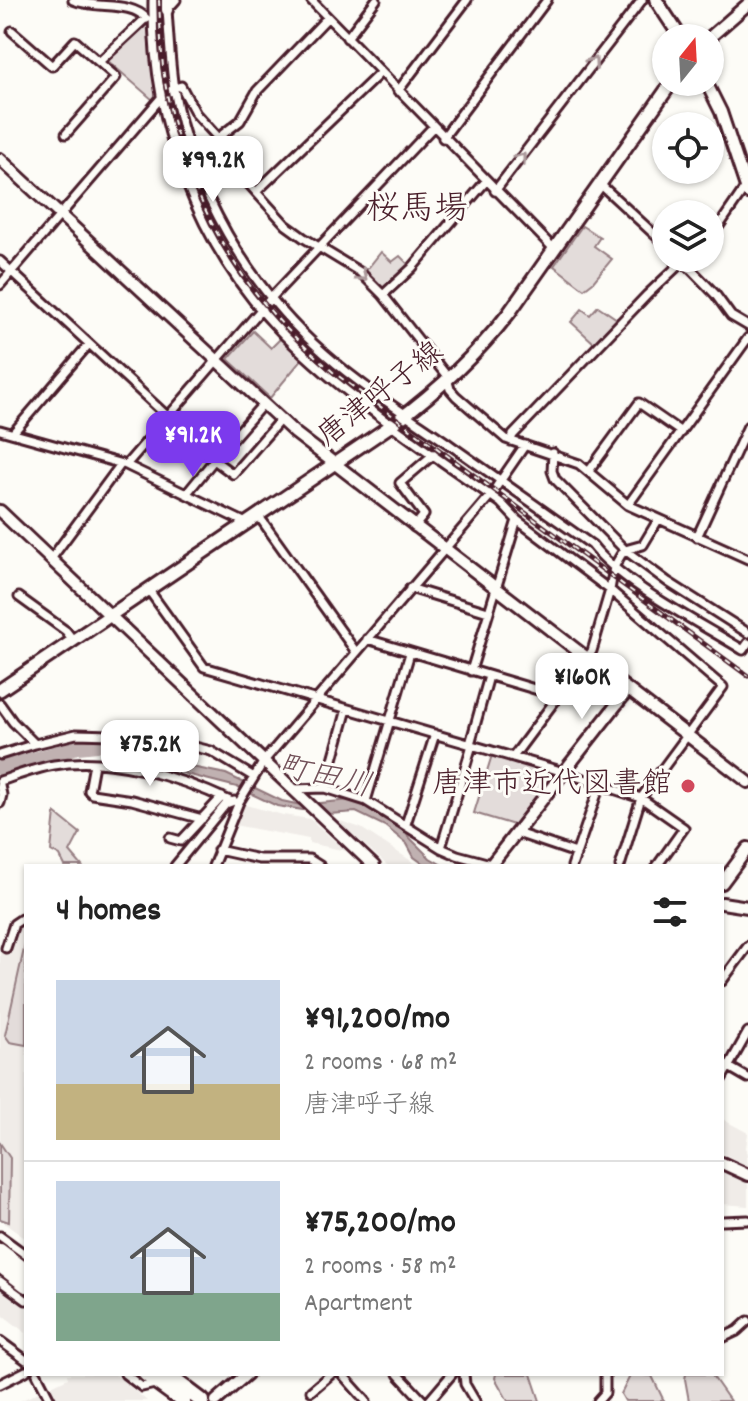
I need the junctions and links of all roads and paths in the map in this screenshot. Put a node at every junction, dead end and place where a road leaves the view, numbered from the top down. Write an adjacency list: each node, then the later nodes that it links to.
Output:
1 (73, 0): 13 (street)
2 (153, 0): 13 (street)
3 (176, 0): 11 (street)
4 (311, 0): 12 (street)
5 (376, 0): 17 (street)
6 (467, 0): 21 (street)
7 (547, 0): 28 (street)
8 (642, 0): 33 (street, one-way to 8)
9 (656, 0): 14 (main road)
10 (748, 4): 15 (street)
11 (167, 5): 20 (street)
12 (327, 18): 17 (street); 27 (street)
13 (149, 20): 18 (street); 24 (street)
14 (672, 24)
15 (724, 25)
16 (12, 31): 18 (street)
17 (347, 38): 19 (street)
18 (99, 62): 26 (street)
19 (380, 73): 21 (street); 34 (street)
20 (174, 88): 24 (street); 27 (street); 46 (street)
21 (398, 91): 25 (street)
22 (662, 96): 31 (main road, 唐津呼子線)
23 (713, 96): 32 (street)
24 (160, 99): 35 (street); 47 (street)
25 (433, 127): 28 (street); 38 (street)
26 (66, 134)
27 (218, 138): 34 (street)
28 (443, 138): 30 (street)
29 (0, 159): 35 (street)
30 (486, 181): 33 (street); 45 (street)
31 (601, 185): 37 (street); 39 (main road, 唐津呼子線)
32 (747, 188): 36 (street)
33 (495, 191): 39 (street)
34 (256, 192): 38 (street)
35 (60, 215): 41 (street); 51 (street)
36 (724, 220)
37 (652, 232)
38 (319, 249): 45 (street, one-way to 45); 46 (street)
39 (555, 250): 52 (main road, 唐津呼子線)
40 (0, 261): 41 (street)
41 (12, 272): 44 (street); 50 (street)
42 (669, 272): 62 (street)
43 (693, 272): 48 (street)
44 (0, 285)
45 (383, 295): 52 (street)
46 (271, 298): 47 (street); 54 (street)
47 (261, 310): 51 (street); 57 (street)
48 (748, 326)
49 (747, 341): 60 (street)
50 (89, 344): 55 (street); 61 (street)
51 (217, 361): 53 (street); 55 (street)
52 (447, 381): 54 (main road, 唐津呼子線); 62 (street)
53 (263, 404): 56 (street); 68 (street)
54 (406, 415): 57 (main road, 唐津呼子線); 72 (street)
55 (167, 416): 69 (street)
56 (280, 420): 68 (street); 70 (street)
57 (393, 424): 67 (street); 70 (main road, 唐津呼子線)
58 (748, 426): 64 (street)
59 (0, 430): 61 (street)
60 (681, 432): 71 (street); 75 (street)
61 (13, 433): 69 (street)
62 (511, 441): 63 (street)
63 (525, 445): 66 (street); 72 (street)
64 (738, 447): 65 (street); 82 (street)
65 (748, 451)
66 (553, 453): 71 (street); 84 (street)
67 (434, 454): 74 (street); 81 (street)
68 (214, 460): 73 (street)
69 (124, 465): 73 (street); 85 (street)
70 (333, 465): 77 (main road, 唐津呼子線); 81 (street)
71 (589, 471): 75 (street)
72 (501, 481): 74 (street); 87 (street)
73 (187, 493): 80 (street)
74 (490, 496): 78 (street); 83 (street)
75 (628, 505): 79 (street)
76 (0, 511): 85 (street)
77 (258, 515): 80 (main road, 唐津呼子線); 99 (street)
78 (517, 520): 90 (street); 91 (street)
79 (658, 520): 82 (street); 84 (street)
80 (246, 523): 89 (main road, 唐津呼子線)
81 (414, 527): 83 (street)
82 (697, 537): 86 (street)
83 (443, 549): 88 (street); 90 (street)
84 (625, 550): 87 (street); 95 (street)
85 (51, 559): 94 (street)
86 (748, 559)
87 (614, 567): 91 (street); 98 (street)
88 (410, 588): 93 (street); 96 (street)
89 (148, 589): 94 (main road, 唐津呼子線); 107 (street)
90 (496, 589): 93 (street); 101 (street)
91 (610, 590): 101 (street); 112 (street)
92 (19, 597): 97 (street)
93 (488, 612): 102 (street)
94 (110, 615): 97 (main road, 唐津呼子線); 117 (street)
95 (748, 633)
96 (367, 639): 99 (street); 100 (street)
97 (73, 640): 104 (main road, 唐津呼子線)
98 (748, 643)
99 (356, 652): 107 (street)
100 (410, 653): 102 (street); 110 (street)
101 (587, 659): 105 (street); 106 (street)
102 (471, 671): 103 (street)
103 (489, 676): 106 (street); 114 (street)
104 (0, 690)
105 (628, 690): 112 (street); 119 (street)
106 (558, 696): 116 (street)
107 (316, 699): 109 (street); 117 (street)
108 (0, 704): 113 (street)
109 (347, 709): 110 (street); 124 (street)
110 (390, 721): 111 (street); 128 (street)
111 (435, 734): 114 (street); 131 (street)
112 (687, 736): 121 (street); 126 (street)
113 (35, 744): 115 (street); 120 (street)
114 (471, 744): 116 (street); 134 (street)
115 (0, 755)
116 (513, 757): 119 (street)
117 (264, 761): 120 (street); 125 (street)
118 (94, 764): 122 (street); 127 (street); 130 (street)
119 (562, 773): 123 (street); 132 (street)
120 (254, 777): 127 (street)
121 (748, 782)
122 (0, 783): 129 (street)
123 (600, 785): 126 (street); 137 (street)
124 (325, 788): 125 (street); 128 (street)
125 (295, 791): 141 (street)
126 (641, 798): 145 (street); 146 (street)
127 (230, 800): 130 (street); 136 (street); 138 (street)
128 (366, 801): 131 (street)
129 (0, 803)
130 (202, 819): 133 (street)
131 (406, 824): 134 (street)
132 (517, 833): 137 (street); 143 (street)
133 (170, 838)
134 (441, 848): 142 (street)
135 (748, 848): 147 (street)
136 (218, 850): 139 (street); 140 (street)
137 (576, 853): 144 (street)
138 (177, 864)
139 (214, 864)
140 (317, 864)
141 (372, 864)
142 (486, 864)
143 (494, 864)
144 (573, 864)
145 (621, 864)
146 (658, 864)
147 (724, 880)
148 (724, 903): 149 (street)
149 (748, 907)
150 (24, 917): 152 (street)
151 (748, 946): 153 (street)
152 (6, 948)
153 (724, 978)
154 (748, 1032): 155 (street)
155 (725, 1065): 156 (street)
156 (748, 1078)
157 (724, 1164): 158 (street)
158 (748, 1175)
159 (748, 1220): 160 (street)
160 (724, 1221)
161 (0, 1236): 163 (street)
162 (0, 1251): 165 (highway)
163 (24, 1254)
164 (0, 1265): 167 (highway)
165 (24, 1269)
166 (0, 1281): 168 (street)
167 (24, 1283)
168 (24, 1299)
169 (748, 1321): 170 (street)
170 (724, 1337)
171 (0, 1341): 172 (street)
172 (24, 1359)
173 (24, 1372): 184 (street)
174 (38, 1376): 186 (street)
175 (128, 1376): 183 (street)
176 (245, 1376): 189 (street)
177 (329, 1376): 185 (street)
178 (344, 1376): 190 (street)
179 (400, 1376): 191 (street)
180 (450, 1376): 191 (street)
181 (464, 1376): 192 (street)
182 (605, 1376): 193 (street)
183 (164, 1377): 187 (highway); 188 (highway)
184 (0, 1384)
185 (311, 1391)
186 (51, 1401)
187 (183, 1401)
188 (202, 1401)
189 (216, 1401)
190 (366, 1401)
191 (426, 1401)
192 (475, 1401)
193 (598, 1401)

